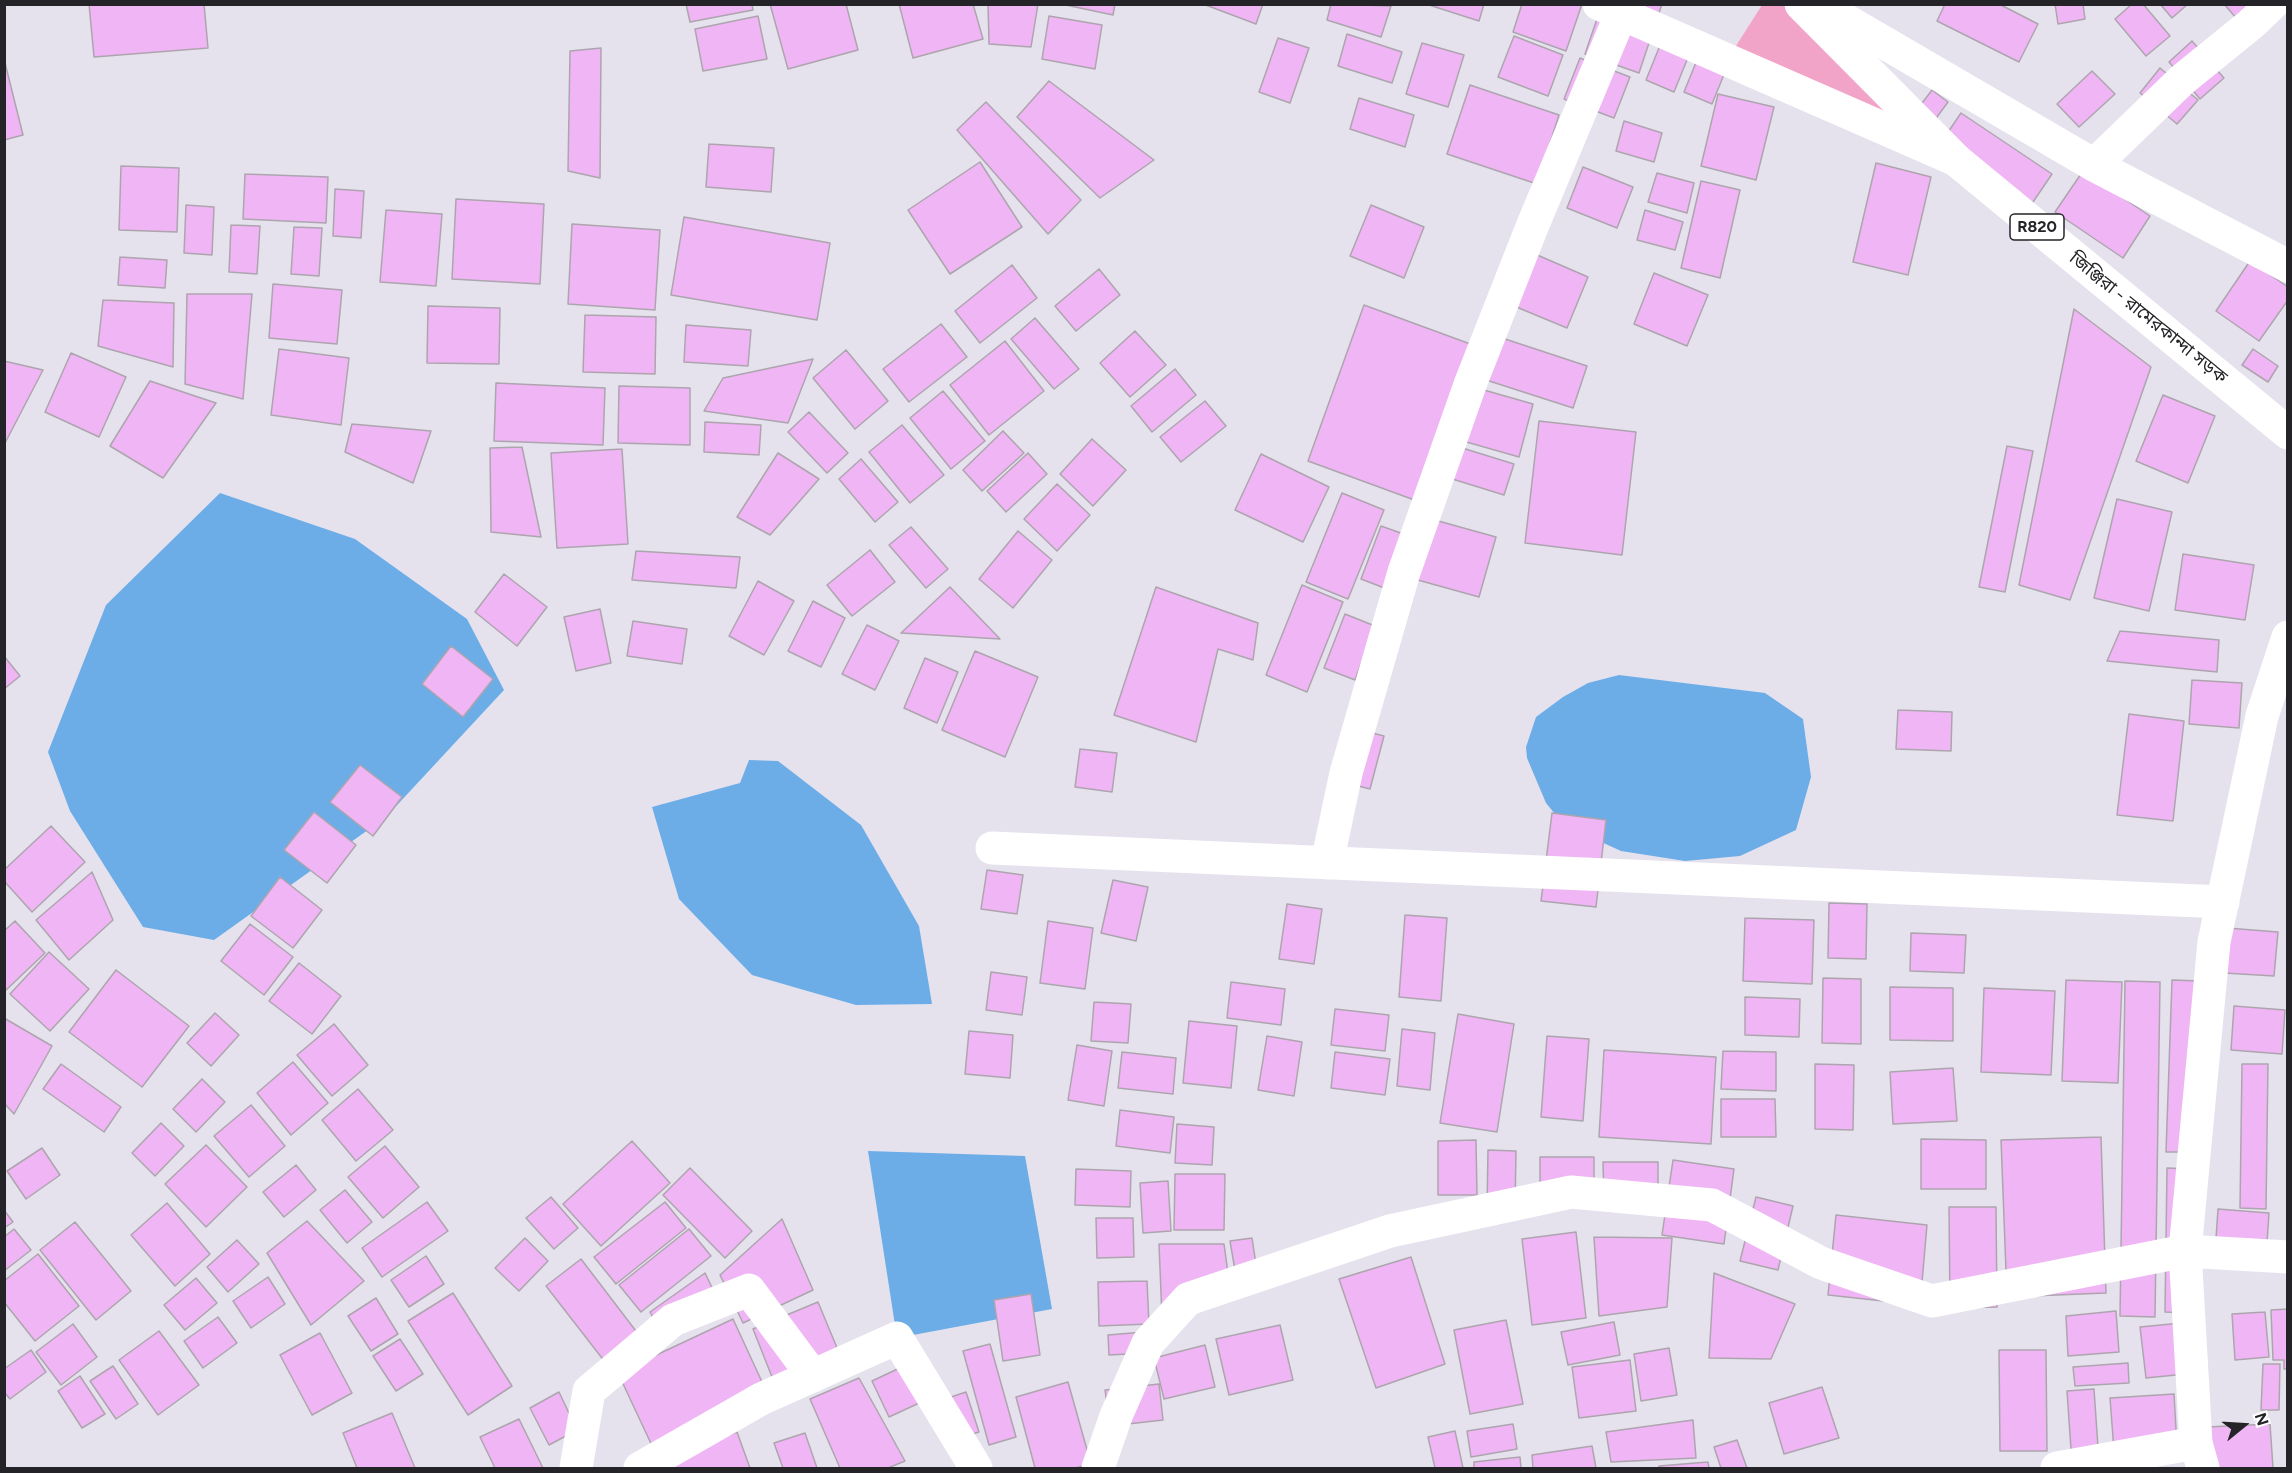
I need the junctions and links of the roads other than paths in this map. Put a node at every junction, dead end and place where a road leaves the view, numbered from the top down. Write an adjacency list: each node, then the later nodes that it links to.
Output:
1 (1801, 4): 5 (street, জিঞ্জিরা - রামেরকান্দা সড়ক / R820)
2 (1818, 4): 6 (street)
3 (2272, 4): 6 (street)
4 (1610, 9): 5 (street); 11 (street)
5 (1956, 160): 8 (street, জিঞ্জিরা - রামেরকান্দা সড়ক / R820)
6 (2094, 165): 7 (street)
7 (2288, 266)
8 (2288, 432)
9 (2288, 637): 12 (street)
10 (992, 848): 11 (street)
11 (1328, 863): 12 (street)
12 (2223, 902): 13 (street)
13 (2185, 1251): 14 (street); 16 (street); 20 (street)
14 (2288, 1257)
15 (813, 1376): 17 (street); 18 (street); 19 (street)
16 (2200, 1456): 21 (street)
17 (576, 1468)
18 (640, 1468)
19 (975, 1468)
20 (1098, 1468)
21 (2058, 1468)

